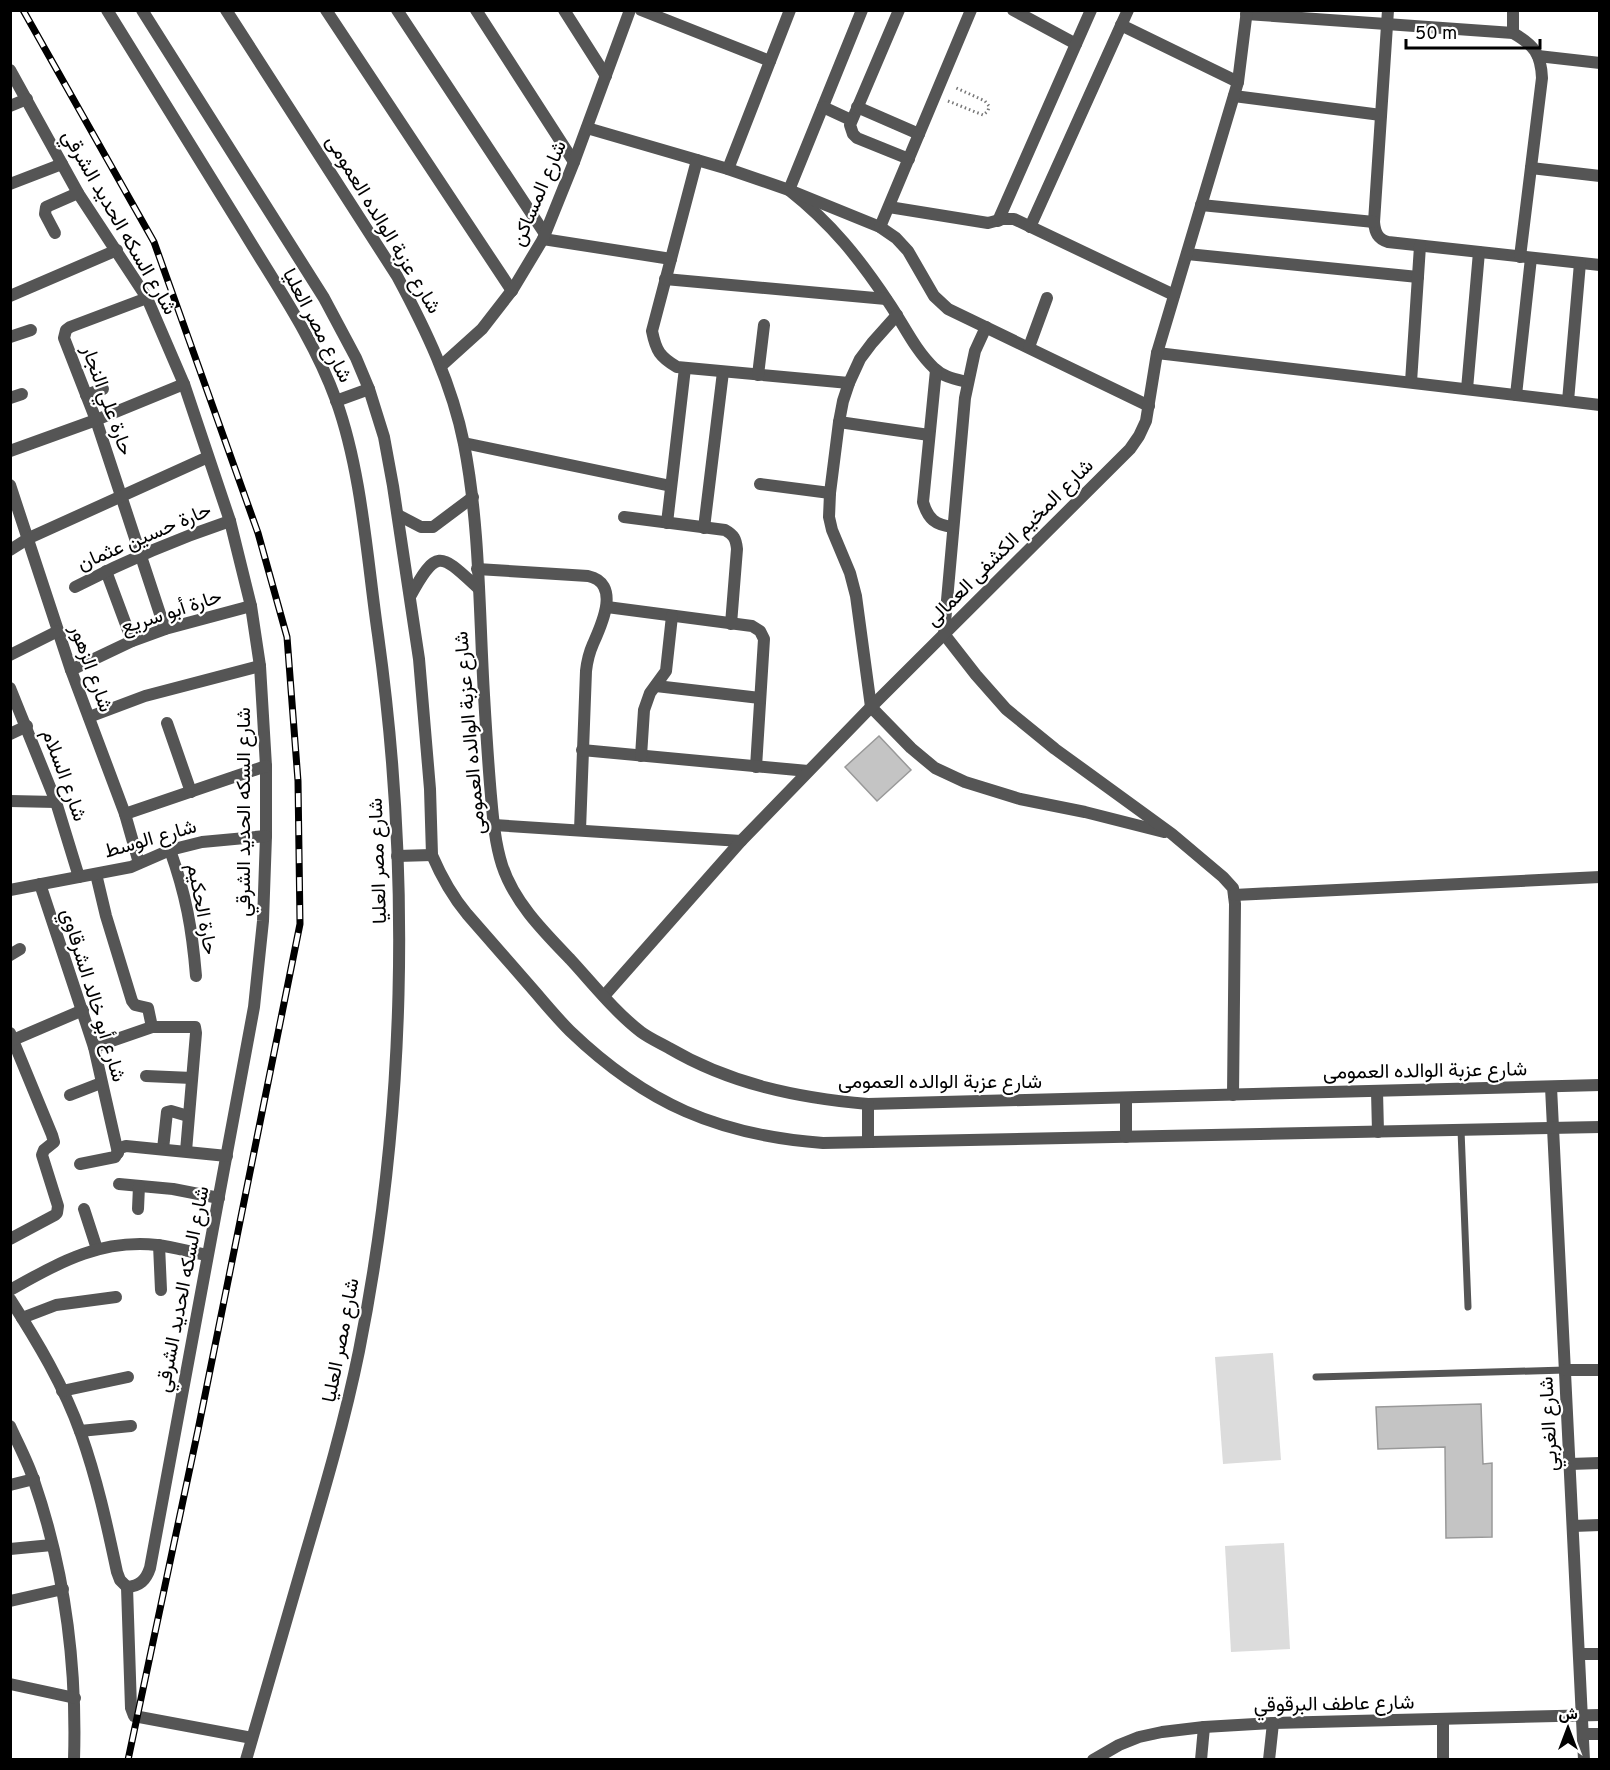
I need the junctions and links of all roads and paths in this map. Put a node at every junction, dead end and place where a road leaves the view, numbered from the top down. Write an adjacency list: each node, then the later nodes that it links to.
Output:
1 (107, 10): 96 (street, شارع مصر العليا)
2 (142, 10): 92 (street, شارع مصر العليا)
3 (226, 10): 82 (street, شارع عزبة الوالده العمومى)
4 (326, 10): 69 (street)
5 (397, 10): 58 (street)
6 (476, 10): 43 (street)
7 (564, 10): 28 (street)
8 (630, 10): 28 (street, شارع المساكن)
9 (641, 10): 25 (street)
10 (790, 10): 25 (street)
11 (862, 10): 35 (street)
12 (898, 10): 36 (street)
13 (971, 10): 29 (street)
14 (1013, 10): 23 (street)
15 (1091, 10): 23 (street)
16 (1128, 10): 20 (street)
17 (1388, 10): 21 (street)
18 (1513, 10): 22 (street)
19 (1246, 12): 21 (street); 30 (street, شارع المخيم الكشفى العمالى)
20 (1121, 25): 30 (street); 56 (street)
21 (1388, 25): 22 (street); 37 (street)
22 (1513, 33): 24 (street)
23 (1076, 44): 53 (street)
24 (1538, 56): 26 (street); 45 (street)
25 (770, 61): 46 (street)
26 (1599, 63)
27 (10, 70): 33 (street, شارع السكه الحديد الشرقي)
28 (606, 76): 39 (street, شارع المساكن)
29 (942, 81): 31 (street); 31 (path)
30 (1238, 82): 32 (street, شارع المخيم الكشفى العمالى)
31 (935, 95): 40 (street)
32 (1234, 96): 37 (street); 51 (street, شارع المخيم الكشفى العمالى)
33 (27, 99): 34 (street); 44 (street, شارع السكه الحديد الشرقي)
34 (10, 106)
35 (823, 107): 38 (street); 49 (street)
36 (857, 107): 38 (street); 40 (street)
37 (1381, 115): 54 (street)
38 (851, 120): 41 (street)
39 (587, 128): 42 (street); 43 (street, شارع المساكن)
40 (919, 134): 41 (street)
41 (909, 159): 52 (street)
42 (697, 160): 46 (street); 64 (street)
43 (574, 162): 58 (street, شارع المساكن)
44 (62, 164): 48 (street); 50 (street, شارع السكه الحديد الشرقي)
45 (1530, 168): 47 (street); 63 (street)
46 (728, 170): 49 (street)
47 (1599, 176)
48 (10, 184)
49 (789, 190): 55 (street); 74 (street)
50 (78, 193): 57 (street); 60 (street, شارع السكه الحديد الشرقي)
51 (1201, 205): 54 (street); 62 (street, شارع المخيم الكشفى العمالى)
52 (889, 207): 53 (street); 55 (street)
53 (998, 221): 56 (street)
54 (1374, 222): 59 (street)
55 (880, 227): 77 (street)
56 (1030, 227): 70 (street)
57 (55, 233)
58 (544, 236): 64 (street); 69 (street, شارع المساكن)
59 (1420, 246): 61 (street); 67 (street)
60 (117, 250): 71 (street); 72 (street, شارع السكه الحديد الشرقي)
61 (1479, 252): 63 (street); 93 (street)
62 (1187, 254): 67 (street); 70 (street, شارع المخيم الكشفى العمالى)
63 (1525, 257): 65 (street); 95 (street)
64 (671, 259): 68 (street)
65 (1580, 263): 66 (street); 97 (street)
66 (1599, 265)
67 (1418, 277): 88 (street)
68 (665, 279): 74 (street); 83 (street)
69 (512, 291): 82 (street, شارع المساكن)
70 (1174, 295): 81 (street, شارع المخيم الكشفى العمالى)
71 (10, 296)
72 (147, 298): 90 (street, شارع السكه الحديد الشرقي); 94 (street, حارة علي النجار)
73 (1047, 298): 80 (street)
74 (886, 299): 75 (street)
75 (897, 315): 84 (street); 89 (street)
76 (764, 325): 86 (street)
77 (986, 327): 80 (street); 87 (street)
78 (31, 330): 79 (street)
79 (10, 337)
80 (1029, 348): 99 (street)
81 (1157, 352): 88 (street); 99 (street, شارع المخيم الكشفى العمالى)
82 (441, 366): 103 (street, شارع عزبة الوالده العمومى)
83 (685, 368): 85 (street); 108 (street)
84 (936, 370): 87 (street); 102 (street)
85 (723, 372): 86 (street); 117 (street)
86 (758, 375): 89 (street)
87 (968, 382): 116 (street)
88 (1411, 382): 93 (street)
89 (849, 383): 101 (street)
90 (184, 384): 100 (street); 105 (street, شارع السكه الحديد الشرقي)
91 (103, 388): 94 (street)
92 (369, 389): 96 (street); 112 (street, شارع مصر العليا)
93 (1467, 389): 95 (street)
94 (86, 395): 100 (street, حارة علي النجار)
95 (1516, 395): 97 (street)
96 (336, 401): 161 (street, شارع مصر العليا)
97 (1568, 401): 98 (street)
98 (1599, 405)
99 (1149, 406): 132 (street, شارع المخيم الكشفى العمالى)
100 (96, 420): 104 (street); 110 (street, حارة علي النجار)
101 (839, 422): 102 (street); 109 (street)
102 (929, 435): 116 (street)
103 (464, 443): 108 (street); 111 (street, شارع عزبة الوالده العمومى)
104 (10, 451)
105 (208, 457): 110 (street); 114 (street, شارع السكه الحديد الشرقي)
106 (759, 484): 109 (street)
107 (10, 485): 118 (street, شارع الزهور)
108 (671, 486): 115 (street)
109 (830, 493): 140 (street)
110 (122, 497): 118 (street); 120 (street, حارة علي النجار)
111 (472, 497): 112 (street); 121 (street, شارع عزبة الوالده العمومى)
112 (398, 516): 125 (street, شارع مصر العليا)
113 (624, 517): 115 (street)
114 (230, 521): 120 (street, حارة حسين عثمان); 126 (street, شارع السكه الحديد الشرقي)
115 (667, 523): 117 (street)
116 (952, 527): 132 (street)
117 (704, 528): 129 (street)
118 (29, 538): 119 (street); 131 (street, شارع الزهور)
119 (10, 550)
120 (139, 555): 122 (street, حارة حسين عثمان); 130 (street, حارة علي النجار)
121 (477, 569): 124 (street, شارع عزبة الوالده العمومى); 127 (street)
122 (106, 571): 123 (street, حارة حسين عثمان); 133 (street)
123 (75, 587)
124 (478, 588): 125 (street); 154 (street, شارع عزبة الوالده العمومى)
125 (411, 595): 160 (street, شارع مصر العليا)
126 (251, 606): 130 (street, حارة أبو سريع); 135 (street, شارع السكه الحديد الشرقي)
127 (607, 607): 128 (street); 145 (street)
128 (672, 616): 129 (street); 137 (street)
129 (731, 624): 139 (street)
130 (165, 629): 133 (street, حارة أبو سريع)
131 (58, 631): 134 (street); 136 (street, شارع الزهور)
132 (944, 634): 140 (street, شارع المخيم الكشفى العمالى); 156 (street)
133 (132, 641): 136 (street, حارة أبو سريع)
134 (10, 655)
135 (260, 666): 141 (street); 147 (street, شارع السكه الحديد الشرقي)
136 (71, 670): 141 (street, شارع الزهور)
137 (656, 686): 139 (street); 146 (street)
138 (10, 688): 143 (street, شارع السلام)
139 (760, 698): 148 (street)
140 (871, 707): 149 (street, شارع المخيم الكشفى العمالى); 156 (street)
141 (89, 717): 153 (street, شارع الزهور)
142 (167, 723): 150 (street)
143 (27, 726): 144 (street); 152 (street, شارع السلام)
144 (10, 734)
145 (582, 750): 146 (street); 155 (street)
146 (641, 756): 148 (street)
147 (266, 766): 150 (street); 157 (street, شارع السكه الحديد الشرقي)
148 (756, 767): 149 (street)
149 (808, 771): 158 (street, شارع المخيم الكشفى العمالى)
150 (191, 792): 153 (street)
151 (10, 801): 152 (street)
152 (56, 802): 164 (street, شارع السلام)
153 (125, 814): 162 (street, شارع الزهور)
154 (494, 825): 155 (street); 170 (street, شارع عزبة الوالده العمومى)
155 (580, 830): 158 (street)
156 (1172, 834): 168 (street)
157 (266, 836): 159 (street, شارع الوسط); 195 (street, شارع السكه الحديد الشرقي)
158 (741, 841): 170 (street, شارع المخيم الكشفى العمالى)
159 (170, 850): 162 (street, شارع الوسط); 169 (street, حارة الحكيم)
160 (432, 855): 161 (street); 191 (street)
161 (397, 856): 242 (street, شارع مصر العليا)
162 (139, 863): 163 (street, شارع الوسط)
163 (96, 874): 164 (street, شارع الوسط); 172 (street)
164 (79, 877): 166 (street, شارع الوسط)
165 (1599, 877): 168 (street)
166 (40, 884): 167 (street, شارع الوسط); 171 (street, شارع أبو خالد الشرقاوي)
167 (10, 890)
168 (1234, 896): 182 (street)
169 (196, 976)
170 (604, 996): 184 (street, شارع عزبة الوالده العمومى)
171 (83, 1010): 173 (street); 174 (street, شارع أبو خالد الشرقاوي)
172 (152, 1027): 174 (street); 176 (street)
173 (12, 1037): 202 (street)
174 (94, 1047): 177 (street, شارع أبو خالد الشرقاوي)
175 (146, 1076): 176 (street)
176 (192, 1078): 185 (street)
177 (101, 1083): 181 (street); 194 (street, شارع أبو خالد الشرقاوي)
178 (1599, 1085): 179 (street, شارع عزبة الوالده العمومى)
179 (1551, 1087): 180 (street, شارع عزبة الوالده العمومى); 187 (street, شارع الغربي)
180 (1377, 1091): 182 (street, شارع عزبة الوالده العمومى); 189 (street)
181 (70, 1095)
182 (1233, 1095): 183 (street, شارع عزبة الوالده العمومى)
183 (1126, 1098): 184 (street, شارع عزبة الوالده العمومى); 190 (street)
184 (868, 1104): 191 (street)
185 (188, 1116): 192 (street); 193 (street)
186 (1599, 1127): 187 (street)
187 (1553, 1128): 188 (street); 212 (street, شارع الغربي)
188 (1461, 1130): 189 (street); 210 (lane)
189 (1378, 1132): 190 (street)
190 (1126, 1137): 191 (street)
191 (868, 1142)
192 (163, 1149): 193 (street); 194 (street)
193 (186, 1151): 195 (street)
194 (118, 1153): 196 (street)
195 (227, 1156): 199 (street, شارع السكه الحديد الشرقي)
196 (80, 1164)
197 (119, 1185): 198 (street)
198 (138, 1186): 199 (street); 201 (street)
199 (219, 1198): 205 (street, شارع السكه الحديد الشرقي)
200 (84, 1209): 204 (street)
201 (138, 1209)
202 (10, 1239)
203 (159, 1245): 204 (street); 205 (street); 207 (street)
204 (97, 1249): 206 (street)
205 (207, 1255): 228 (street, شارع السكه الحديد الشرقي)
206 (10, 1290)
207 (161, 1290)
208 (116, 1297): 211 (street)
209 (10, 1299): 211 (street)
210 (1468, 1307)
211 (22, 1318): 216 (street)
212 (1565, 1370): 213 (street); 215 (lane); 221 (street, شارع الغربي)
213 (1599, 1370)
214 (129, 1377): 216 (street)
215 (1316, 1377)
216 (62, 1391): 219 (street)
217 (10, 1426): 222 (street)
218 (131, 1426): 219 (street)
219 (80, 1431): 228 (street)
220 (1599, 1463): 221 (street)
221 (1570, 1464): 225 (street, شارع الغربي)
222 (34, 1479): 223 (street); 226 (street)
223 (10, 1485)
224 (1599, 1525): 225 (street)
225 (1573, 1526): 231 (street, شارع الغربي)
226 (52, 1545): 227 (street); 229 (street)
227 (10, 1549)
228 (127, 1587): 242 (street)
229 (63, 1589): 230 (street); 234 (street)
230 (10, 1601)
231 (1579, 1654): 232 (street); 235 (street, شارع الغربي)
232 (1599, 1654)
233 (10, 1684): 234 (street)
234 (75, 1698): 243 (street)
235 (1582, 1715): 236 (street, شارع عاطف البرقوقي); 237 (street, شارع عاطف البرقوقي); 240 (street, شارع الغربي)
236 (1599, 1715)
237 (1443, 1720): 238 (street, شارع عاطف البرقوقي); 248 (street)
238 (1273, 1723): 239 (street, شارع عاطف البرقوقي); 247 (street)
239 (1204, 1727): 245 (street, شارع عاطف البرقوقي); 246 (street)
240 (1583, 1734): 241 (street); 249 (street, شارع الغربي)
241 (1599, 1734)
242 (252, 1738): 244 (street, شارع مصر العليا)
243 (74, 1760)
244 (246, 1760)
245 (1093, 1760)
246 (1201, 1760)
247 (1269, 1760)
248 (1443, 1760)
249 (1584, 1760)

